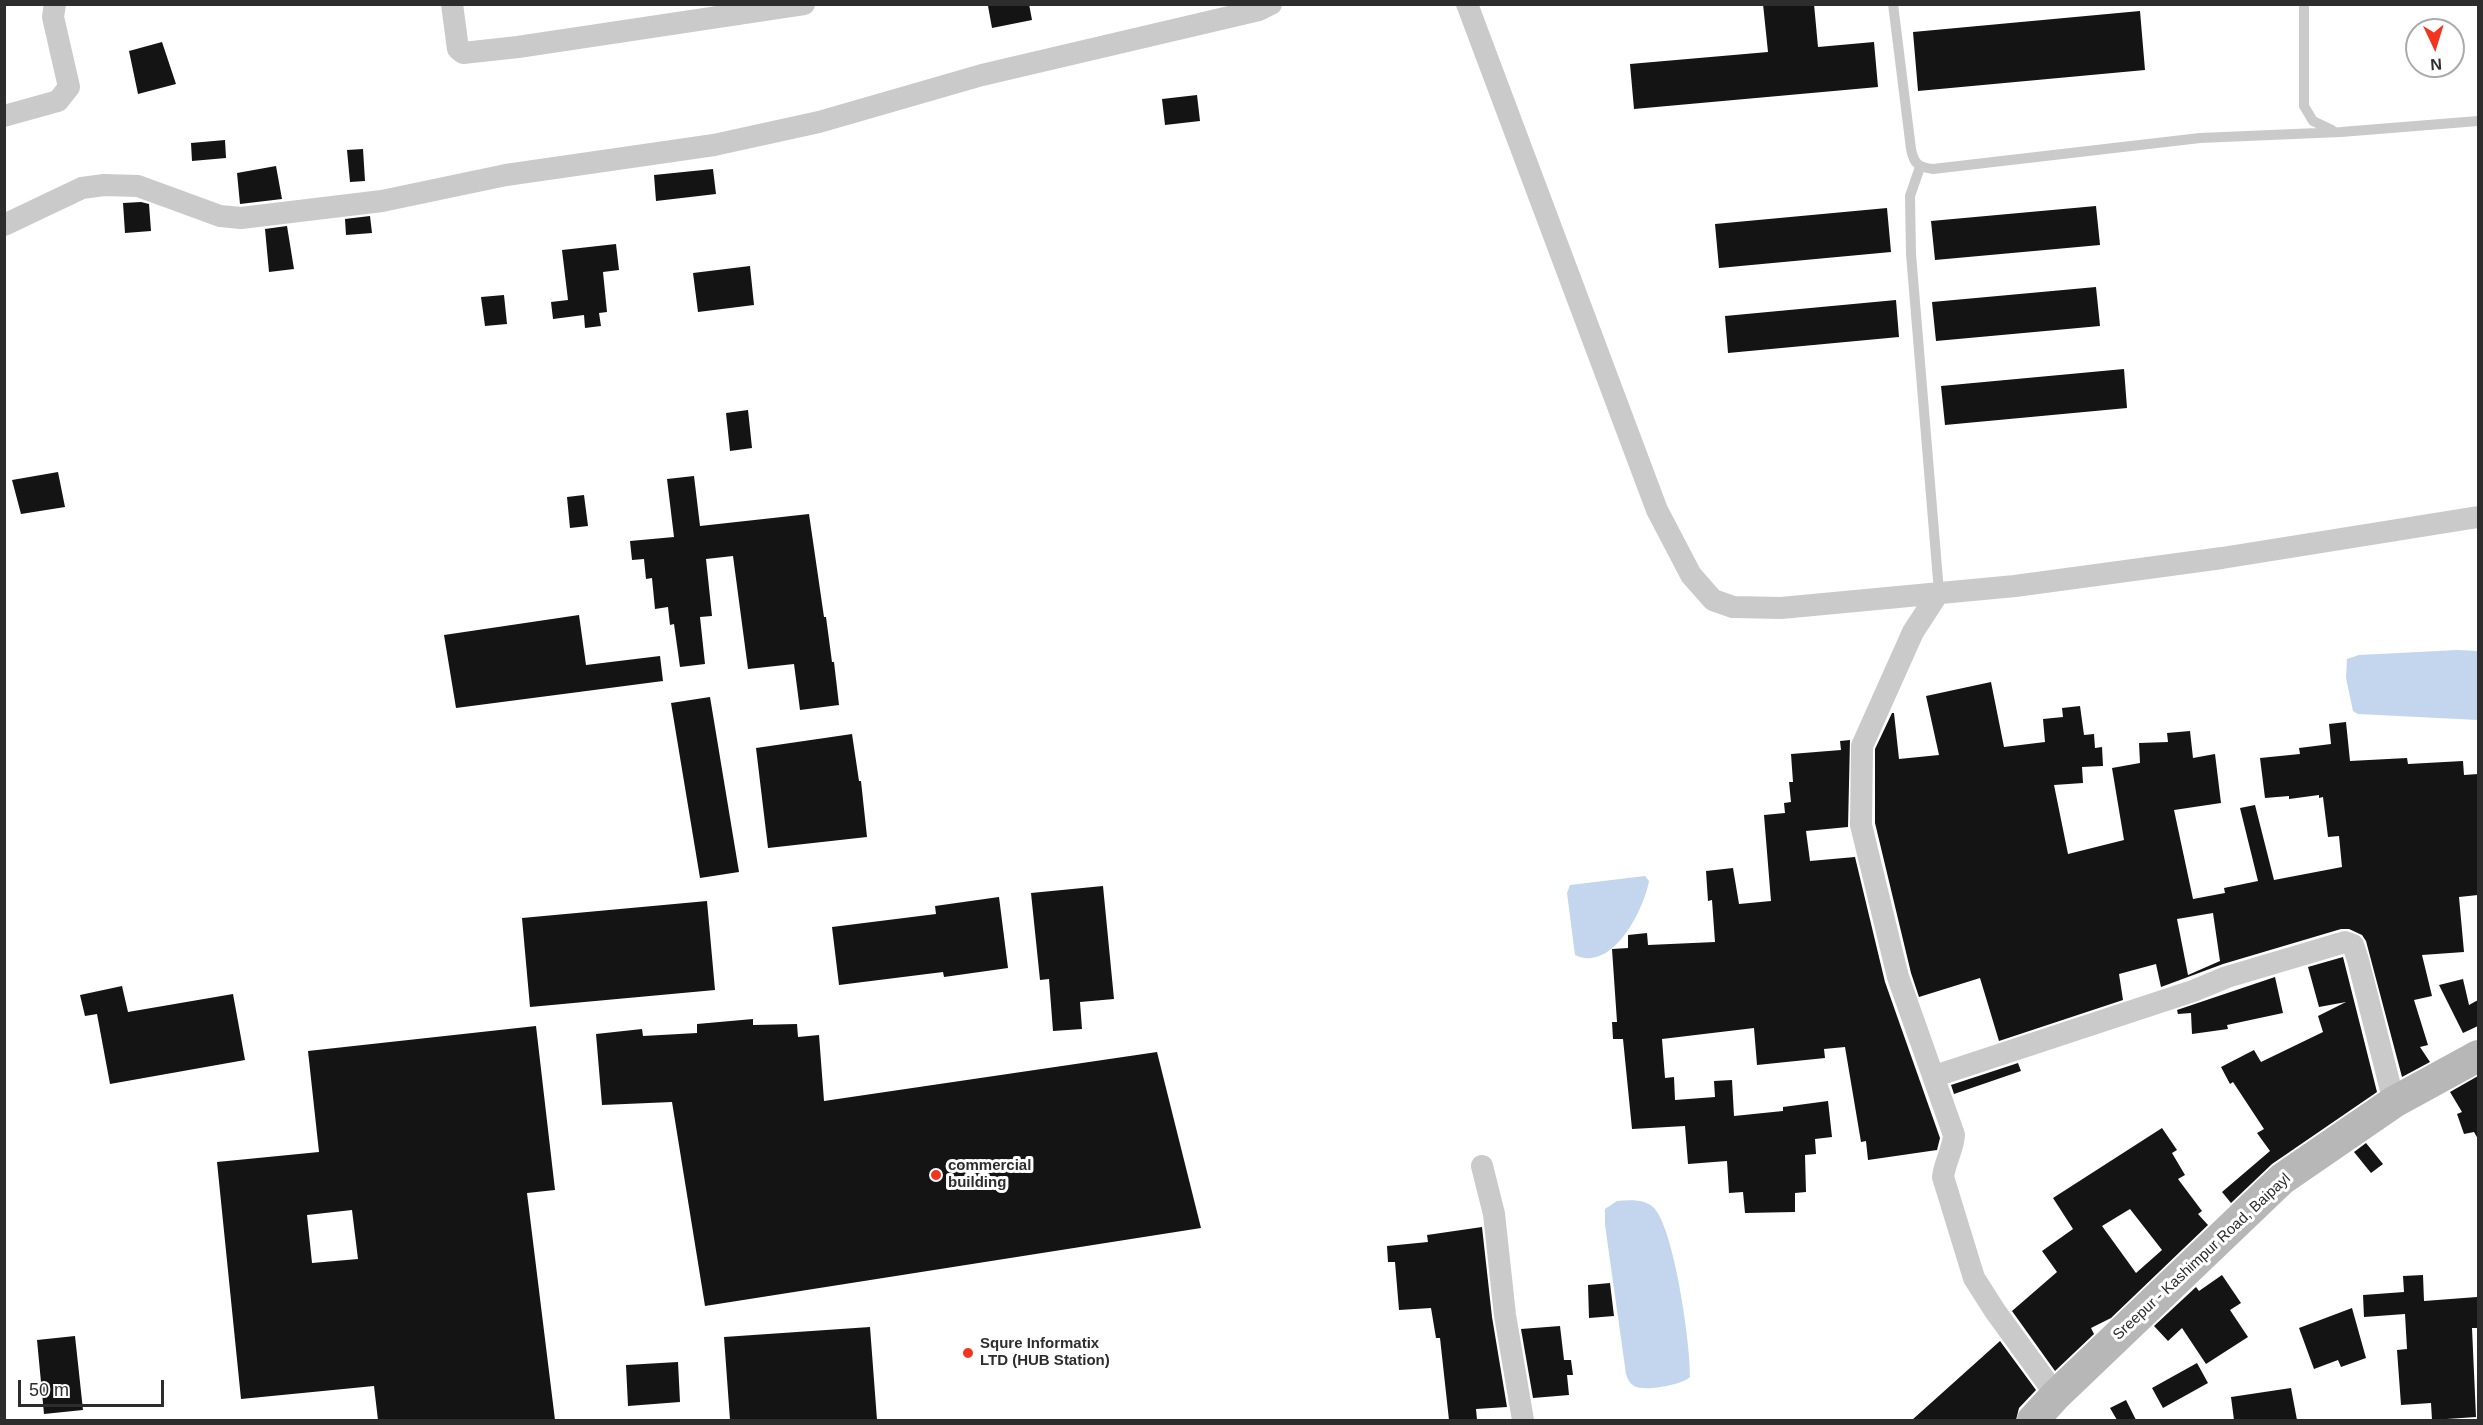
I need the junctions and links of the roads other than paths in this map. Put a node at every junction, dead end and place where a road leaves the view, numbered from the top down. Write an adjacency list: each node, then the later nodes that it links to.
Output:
1 (55, 4): 8 (street)
2 (452, 4): 3 (street)
3 (804, 4)
4 (1271, 4): 12 (street)
5 (1467, 4): 14 (street)
6 (1893, 4): 11 (lane)
7 (2304, 4): 10 (lane)
8 (4, 116)
9 (2478, 121): 10 (lane)
10 (2341, 132): 11 (lane)
11 (1920, 167): 14 (lane)
12 (4, 225)
13 (2478, 517): 14 (street)
14 (1940, 592): 16 (street)
15 (2478, 1056): 17 (street, Sreepur - Kashimpur Road, Baipayl)
16 (1935, 1076): 17 (street); 19 (street)
17 (2394, 1102): 19 (street, Sreepur - Kashimpur Road, Baipayl)
18 (1482, 1166): 20 (street)
19 (2056, 1395): 21 (street, Sreepur - Kashimpur Road, Baipayl)
20 (1523, 1420)
21 (2032, 1420)

